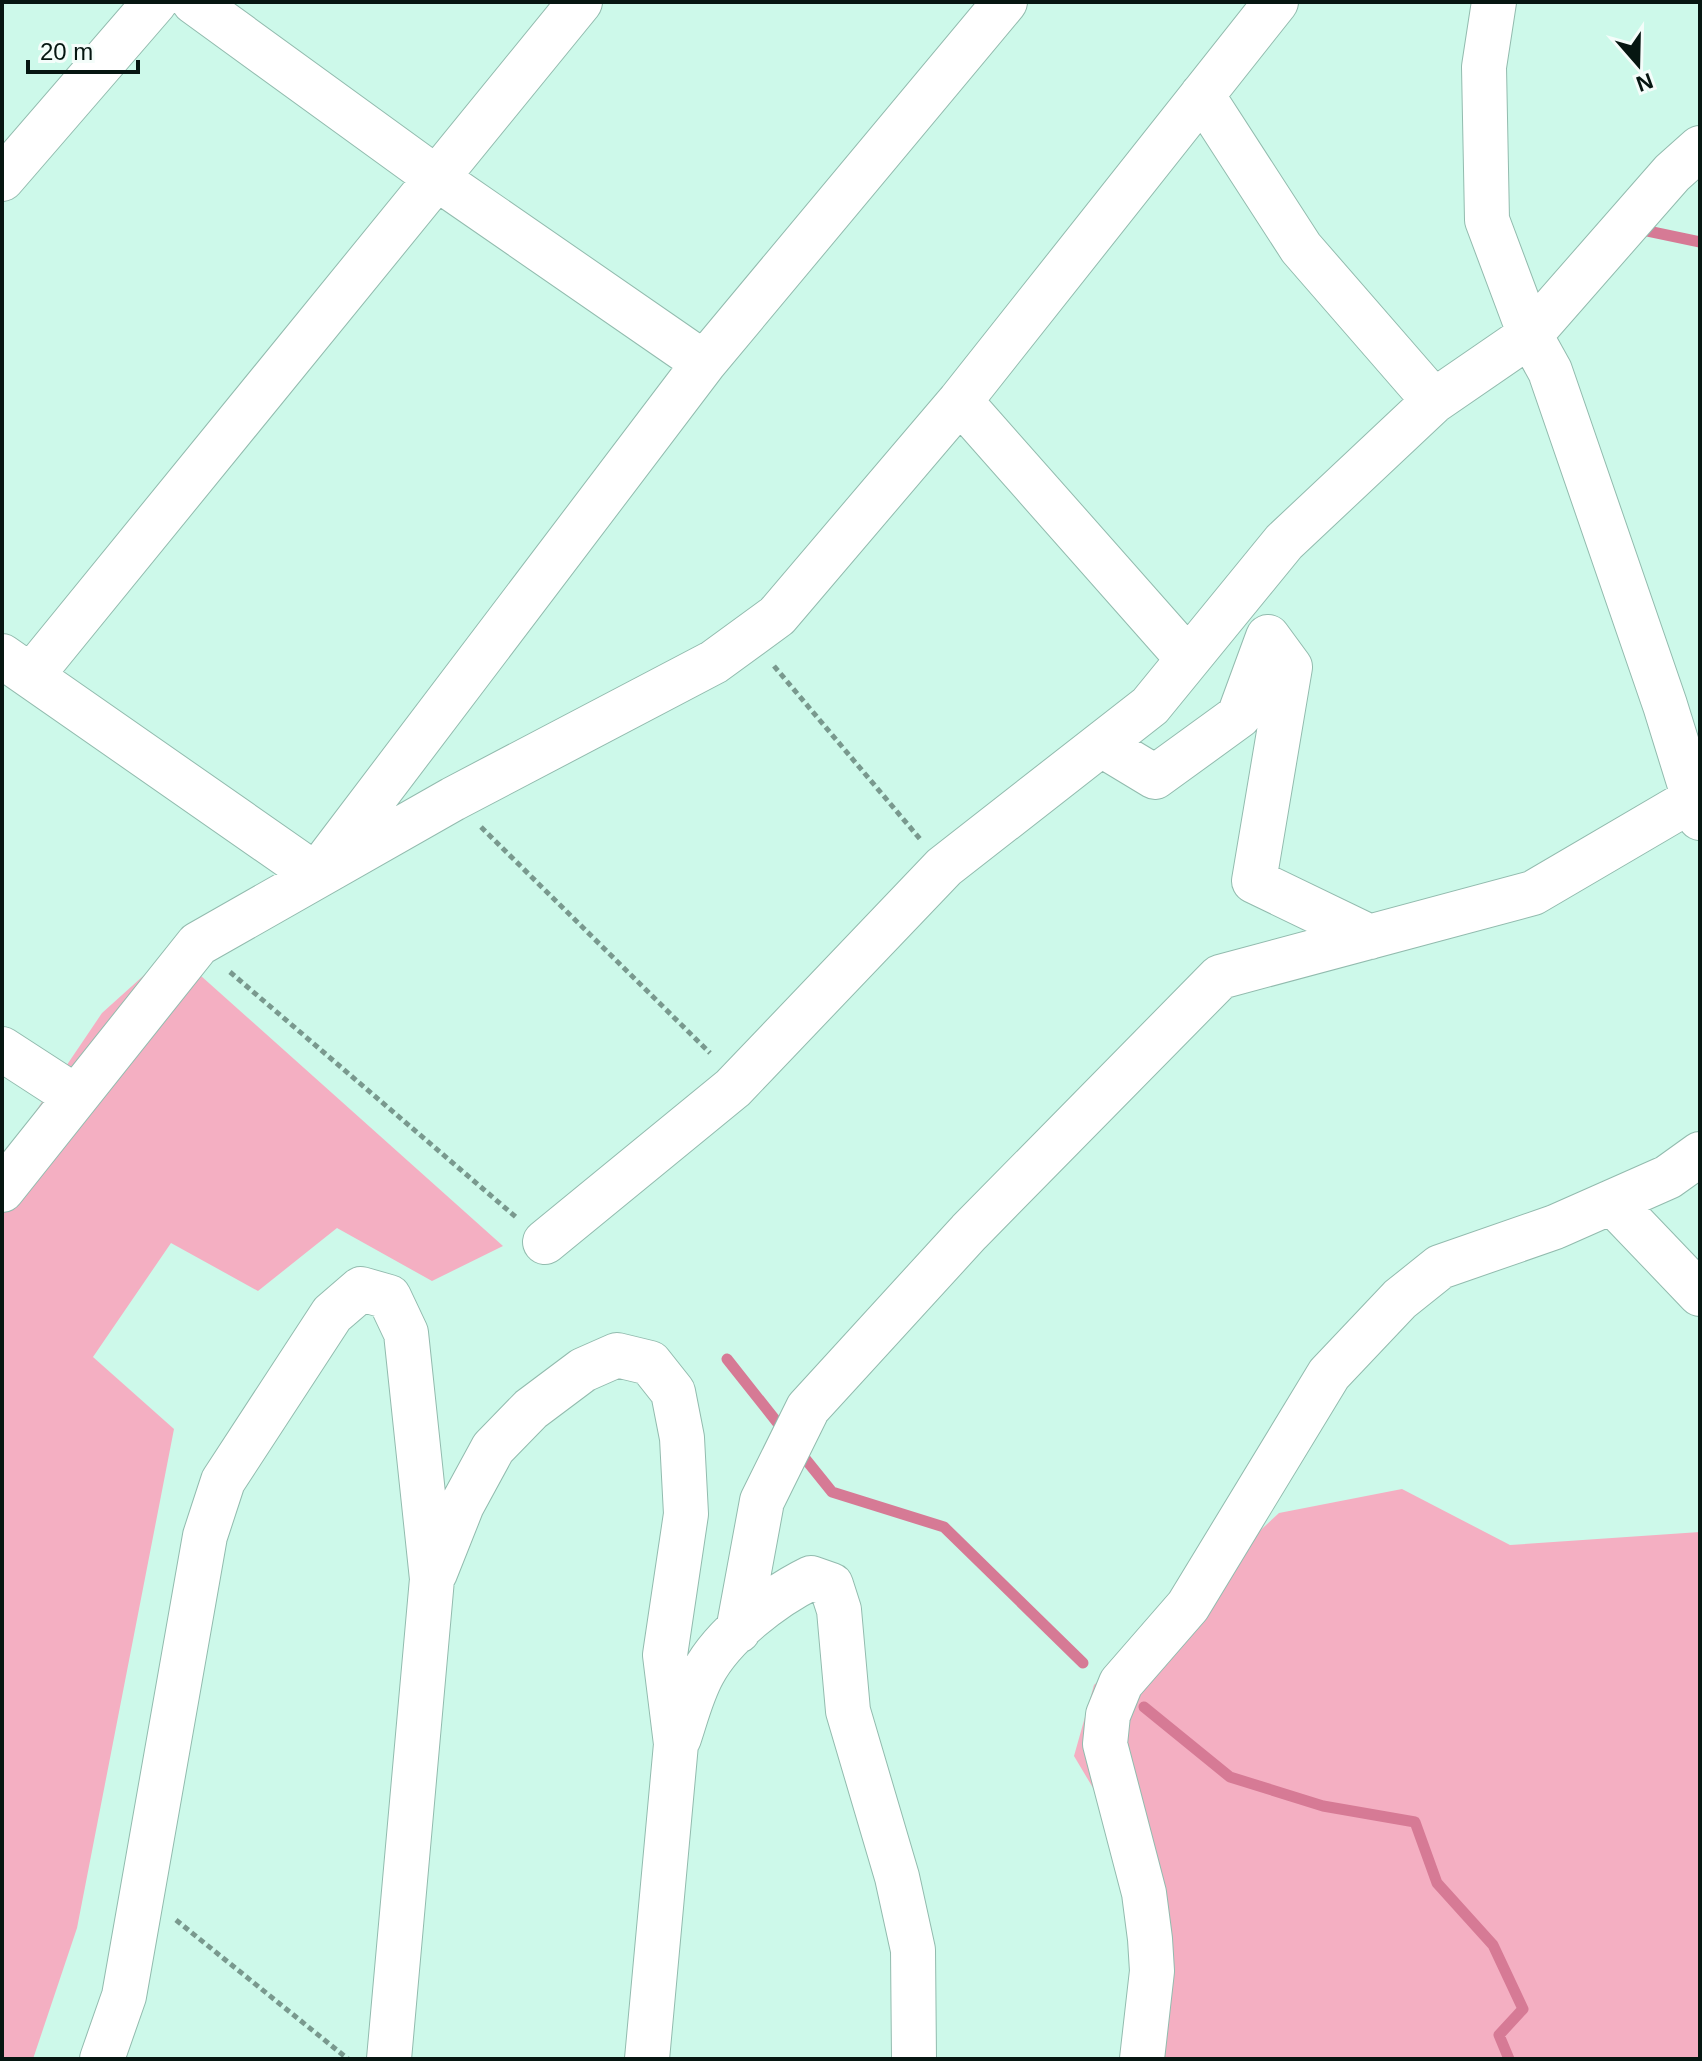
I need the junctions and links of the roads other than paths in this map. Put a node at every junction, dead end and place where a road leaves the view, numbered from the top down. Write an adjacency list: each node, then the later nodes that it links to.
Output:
1 (155, 2): 10 (street)
2 (194, 2): 9 (street)
3 (580, 2): 9 (street)
4 (1005, 2): 12 (street)
5 (1276, 2): 7 (street)
6 (1494, 2): 11 (street)
7 (1202, 95): 13 (street); 14 (street)
8 (1700, 148): 11 (street)
9 (435, 177): 12 (street); 16 (street)
10 (2, 179)
11 (1530, 335): 14 (street); 18 (street)
12 (704, 363): 19 (street)
13 (960, 401): 15 (street); 19 (street)
14 (1434, 401): 15 (street)
15 (1188, 659): 17 (street)
16 (16, 666): 19 (street)
17 (1102, 745): 20 (street); 26 (street)
18 (1697, 808): 20 (street)
19 (316, 875): 22 (street)
20 (1370, 937): 29 (street)
21 (2, 1049): 22 (street)
22 (76, 1097): 24 (street)
23 (1700, 1154): 25 (street)
24 (2, 1190)
25 (1612, 1202): 27 (street); 35 (street)
26 (545, 1242)
27 (1700, 1294)
28 (432, 1579): 30 (street); 31 (street); 32 (street)
29 (738, 1631): 30 (street); 34 (street)
30 (676, 1744): 33 (street)
31 (102, 2059)
32 (389, 2059)
33 (647, 2059)
34 (914, 2059)
35 (1142, 2059)

